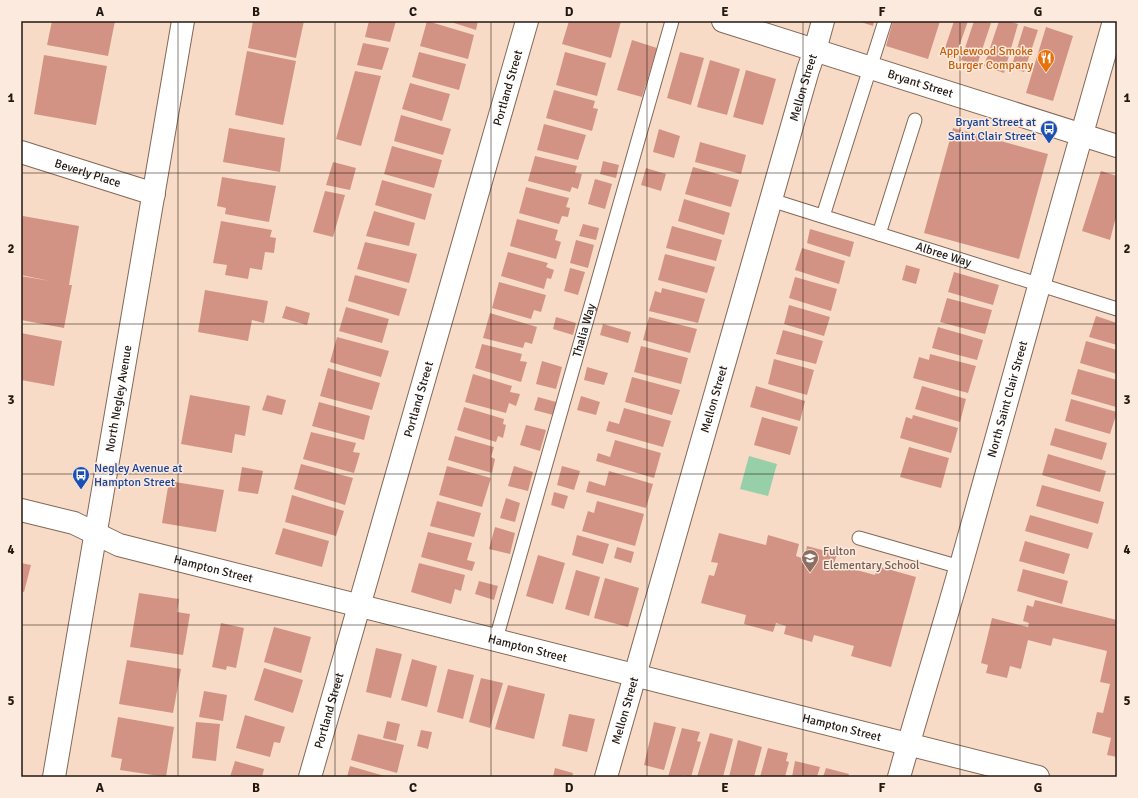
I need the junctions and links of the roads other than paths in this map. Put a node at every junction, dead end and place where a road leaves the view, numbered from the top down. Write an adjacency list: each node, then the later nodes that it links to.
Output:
1 (183, 21): 14 (street, North Negley Avenue)
2 (527, 21): 24 (street, Portland Street)
3 (672, 21): 25 (lane, Thalia Way)
4 (723, 21): 8 (street, Bryant Street)
5 (823, 21): 8 (street, Mellon Street)
6 (885, 21): 9 (lane)
7 (1114, 21): 11 (street, North Saint Clair Street)
8 (815, 50): 9 (street, Bryant Street); 15 (street, Mellon Street)
9 (870, 68): 11 (street, Bryant Street); 16 (lane)
10 (915, 120): 17 (lane)
11 (1082, 135): 12 (street, Bryant Street); 18 (street, North Saint Clair Street)
12 (1117, 146)
13 (21, 152): 14 (street, Beverly Place)
14 (154, 194): 21 (street, North Negley Avenue)
15 (771, 200): 16 (lane, Albree Way); 26 (street, Mellon Street)
16 (823, 216): 17 (lane, Albree Way)
17 (879, 234): 18 (lane, Albree Way)
18 (1040, 284): 19 (lane, Albree Way); 23 (street, North Saint Clair Street)
19 (1117, 309)
20 (21, 510): 21 (street, Hampton Street)
21 (96, 534): 24 (street, Hampton Street); 28 (street, North Negley Avenue)
22 (859, 538): 23 (lane)
23 (960, 567): 27 (street, North Saint Clair Street)
24 (359, 605): 25 (street, Hampton Street); 29 (street, Portland Street)
25 (496, 639): 26 (street, Hampton Street)
26 (636, 675): 27 (street, Hampton Street); 30 (street, Mellon Street)
27 (908, 744): 31 (street, North Saint Clair Street); 32 (street, Hampton Street)
28 (54, 777)
29 (310, 777)
30 (606, 777)
31 (899, 777)
32 (1038, 777)

